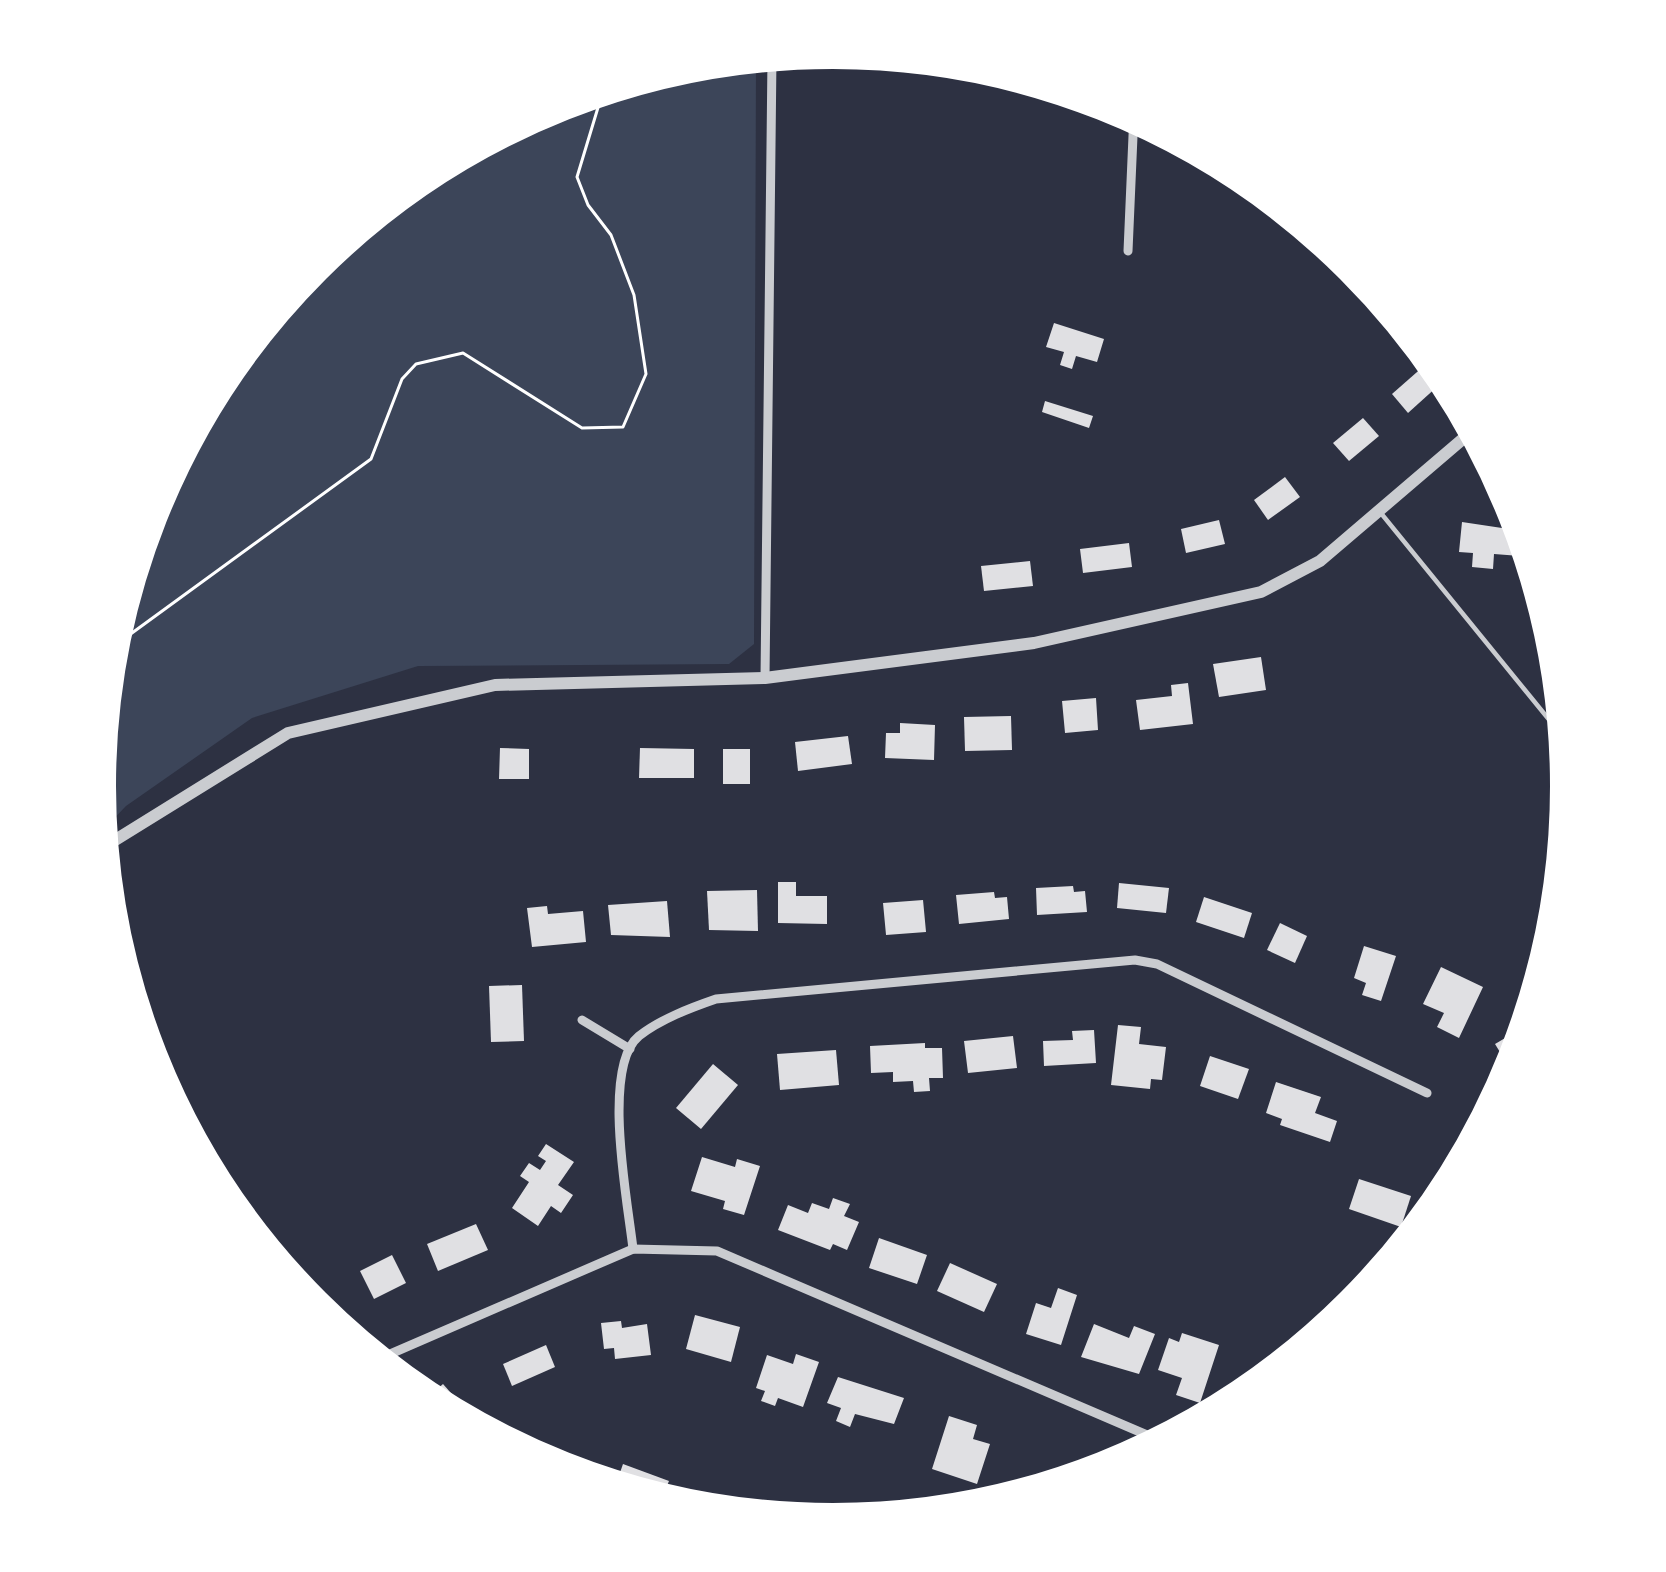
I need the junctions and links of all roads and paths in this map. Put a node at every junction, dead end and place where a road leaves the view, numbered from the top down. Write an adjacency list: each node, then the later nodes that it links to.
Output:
1 (772, 69): 8 (street)
2 (599, 105): 7 (path)
3 (1133, 132): 4 (street)
4 (1128, 251)
5 (1464, 439): 6 (street)
6 (1380, 512): 8 (street); 9 (lane)
7 (130, 635)
8 (765, 678): 10 (street)
9 (1549, 720)
10 (116, 840)
11 (582, 1020): 12 (street)
12 (630, 1049): 13 (street); 14 (street)
13 (1427, 1094)
14 (633, 1249): 15 (street); 16 (street)
15 (391, 1354)
16 (1146, 1434)

